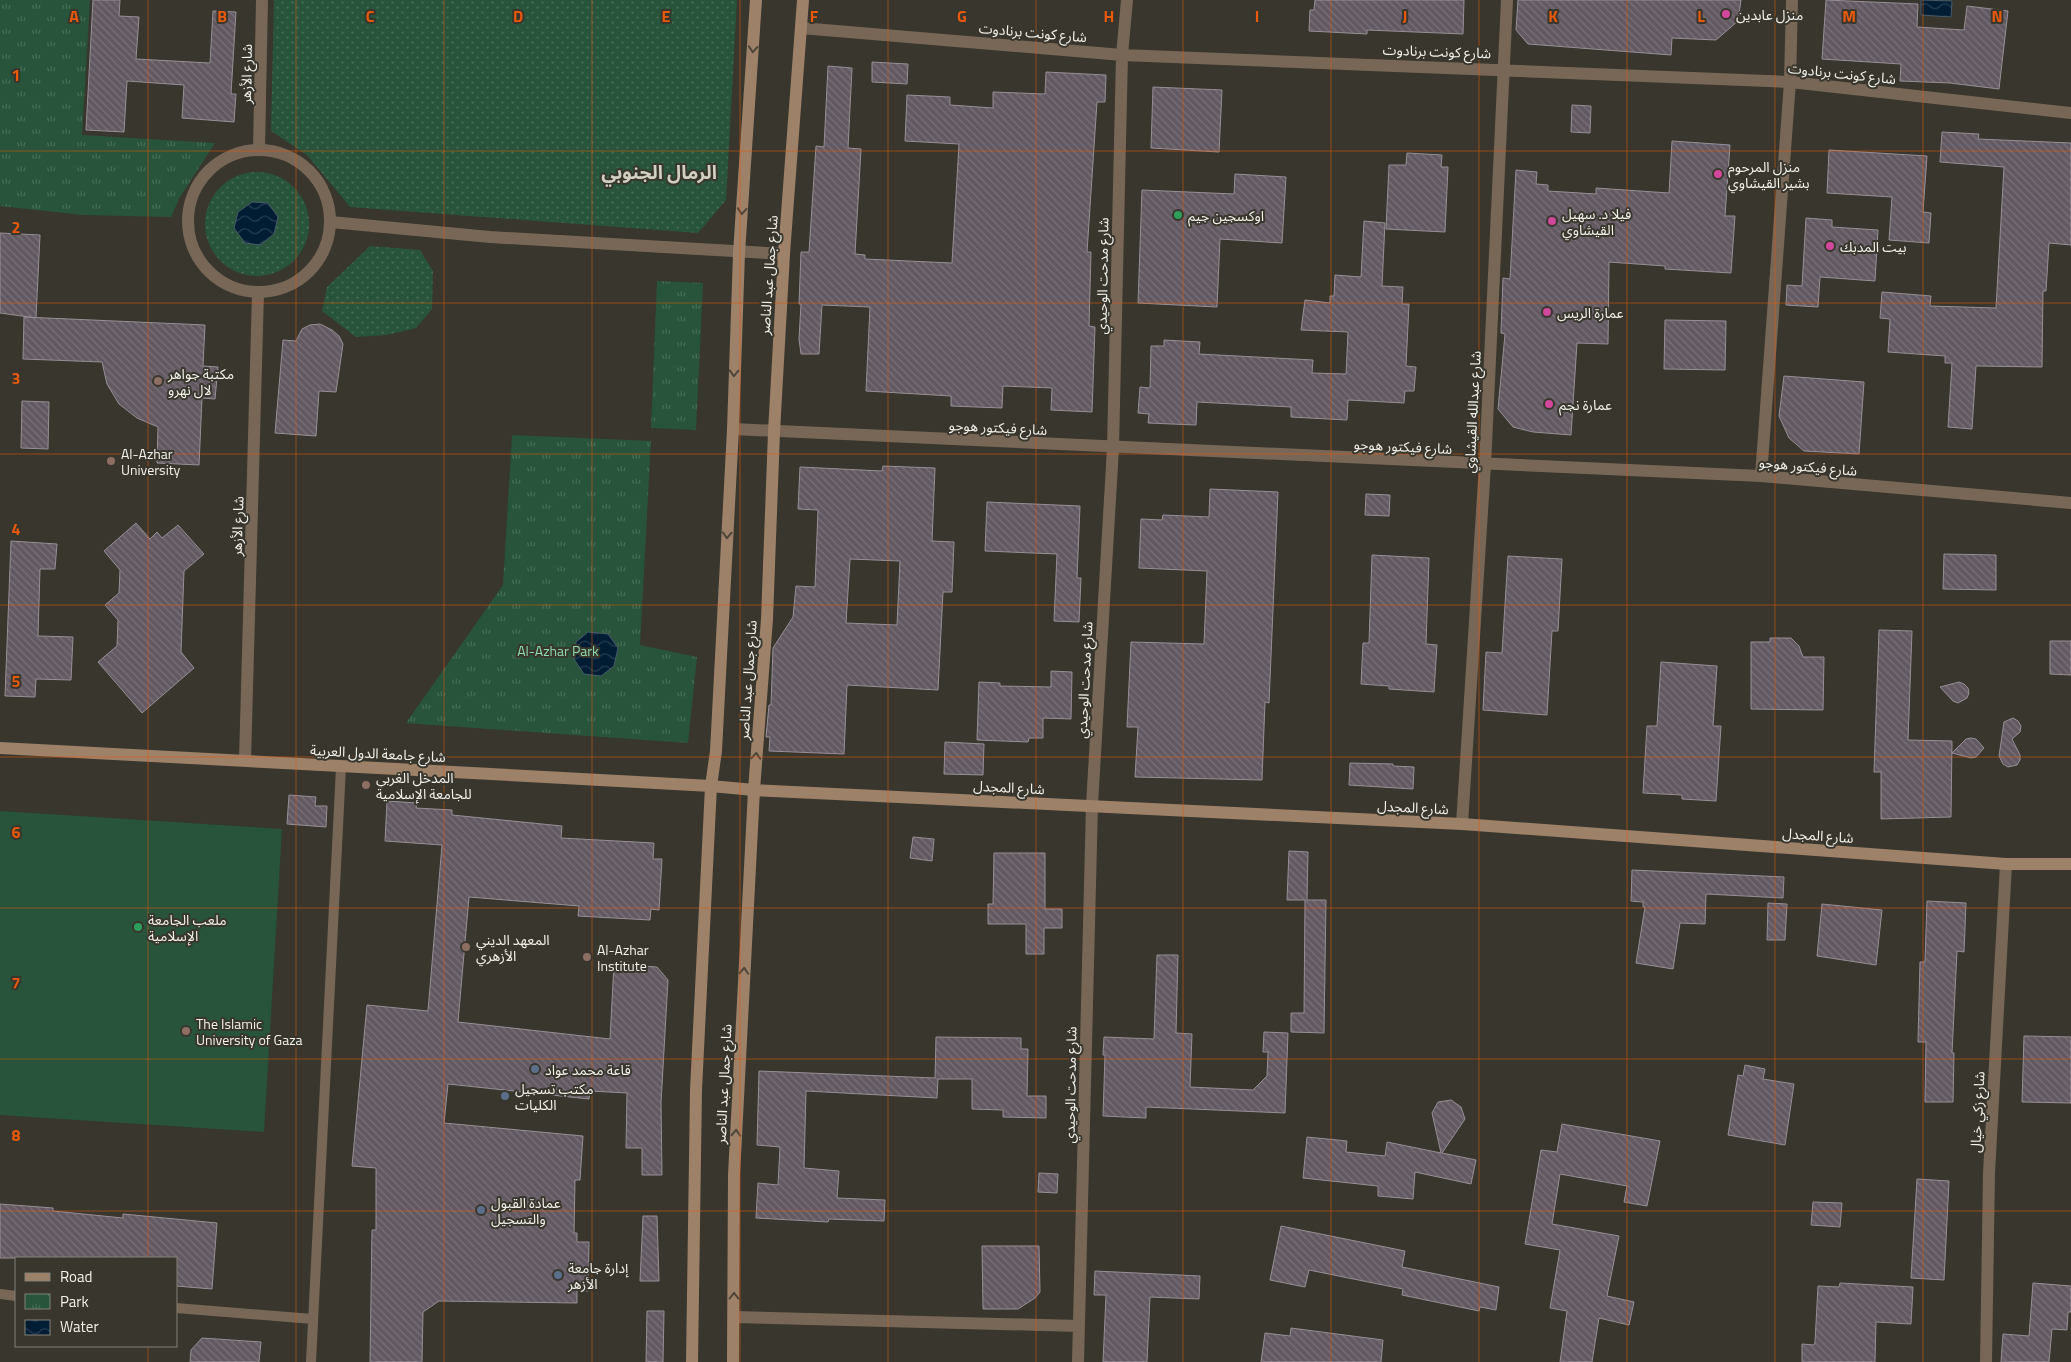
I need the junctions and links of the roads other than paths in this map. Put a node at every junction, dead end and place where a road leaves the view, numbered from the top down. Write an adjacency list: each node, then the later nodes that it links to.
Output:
1 (262, 0): 12 (street, شارع الأزهر)
2 (756, 0): 14 (main road, شارع جمال عبد الناصر, one-way to 14)
3 (803, 0): 7 (main road, شارع جمال عبد الناصر)
4 (1127, 0): 8 (street, شارع مدحت الوحيدي)
5 (1506, 0): 9 (street, شارع عبدالله القيشاوي)
6 (1792, 0): 10 (street)
7 (801, 28): 8 (street, شارع كونت برنادوت); 15 (main road, شارع جمال عبد الناصر)
8 (1122, 55): 9 (street, شارع كونت برنادوت); 19 (street, شارع مدحت الوحيدي)
9 (1504, 69): 10 (street, شارع كونت برنادوت); 20 (street, شارع عبدالله القيشاوي)
10 (1790, 82): 11 (street, شارع كونت برنادوت); 21 (street)
11 (2071, 113)
12 (259, 149): 13 (street); 16 (street)
13 (331, 222): 14 (street); 16 (street)
14 (739, 253): 15 (street); 17 (main road, شارع جمال عبد الناصر, one-way to 17)
15 (784, 254): 18 (main road, شارع جمال عبد الناصر)
16 (258, 293): 24 (street, شارع الأزهر)
17 (732, 429): 18 (street, شارع فيكتور هوجو); 26 (main road, شارع جمال عبد الناصر, one-way to 26)
18 (774, 432): 19 (street, شارع فيكتور هوجو); 27 (main road, شارع جمال عبد الناصر, one-way to 18)
19 (1113, 448): 20 (street, شارع فيكتور هوجو); 28 (street, شارع مدحت الوحيدي)
20 (1485, 465): 21 (street, شارع فيكتور هوجو); 29 (street, شارع عبدالله القيشاوي)
21 (1761, 476): 22 (street, شارع فيكتور هوجو)
22 (2071, 503)
23 (0, 748): 24 (main road, شارع جامعة الدول العربية)
24 (245, 760): 25 (main road, شارع جامعة الدول العربية)
25 (341, 767): 26 (main road, شارع جامعة الدول العربية); 36 (lane)
26 (711, 786): 27 (main road, شارع جامعة الدول العربية); 39 (main road, شارع جمال عبد الناصر)
27 (754, 790): 28 (main road, شارع المجدل); 35 (main road, شارع جمال عبد الناصر, one-way to 27)
28 (1092, 805): 29 (main road, شارع المجدل); 37 (street, شارع مدحت الوحيدي)
29 (1462, 824): 30 (main road, شارع المجدل)
30 (2006, 864): 31 (main road, شارع المجدل); 42 (street, شارع زكي خيال)
31 (2071, 864)
32 (0, 1294): 33 (lane)
33 (15, 1296)
34 (178, 1308): 36 (lane)
35 (734, 1317): 37 (street); 40 (main road, شارع جمال عبد الناصر)
36 (313, 1319): 38 (lane)
37 (1079, 1326): 41 (street, شارع مدحت الوحيدي)
38 (310, 1362)
39 (692, 1362)
40 (733, 1362)
41 (1078, 1362)
42 (1986, 1362)

